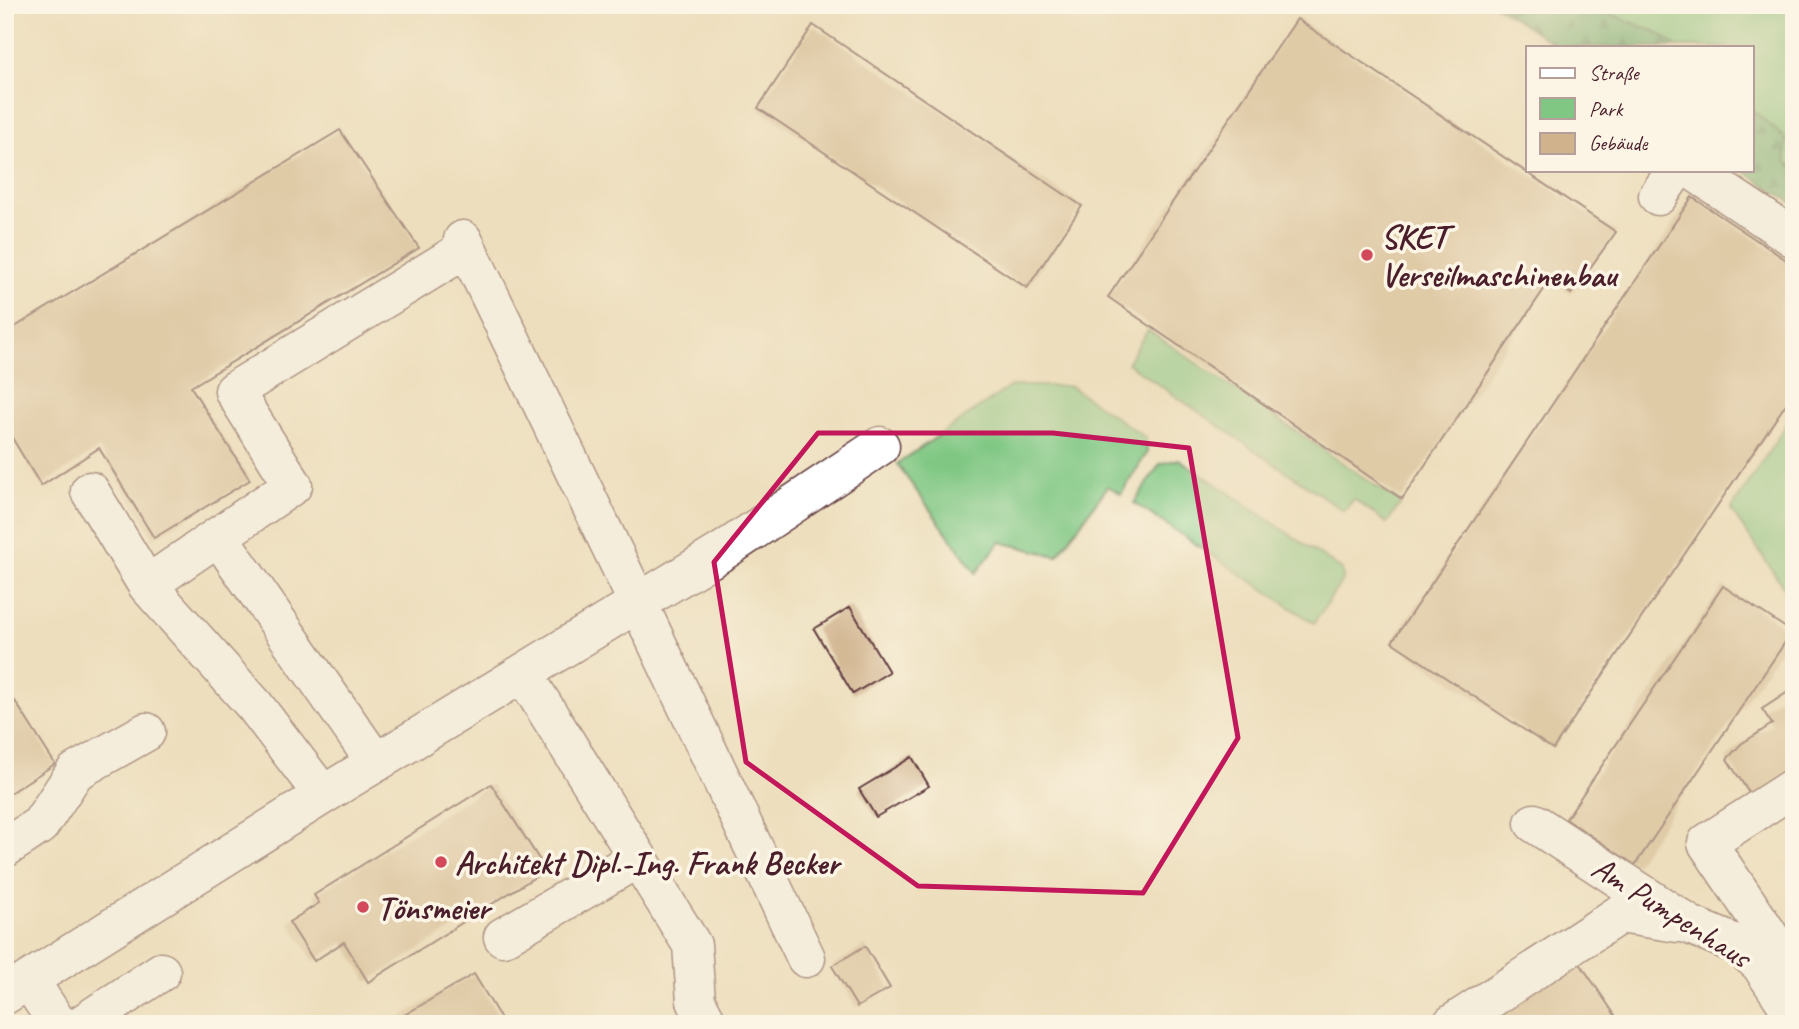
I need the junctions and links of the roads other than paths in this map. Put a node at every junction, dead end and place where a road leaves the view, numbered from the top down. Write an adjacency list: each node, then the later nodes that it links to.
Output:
1 (1695, 172): 2 (street)
2 (1794, 238)
3 (880, 446): 7 (street)
4 (90, 491): 6 (street)
5 (218, 536): 6 (street); 7 (street); 10 (street)
6 (147, 585): 12 (street)
7 (638, 603): 8 (street); 19 (street)
8 (523, 674): 10 (street); 15 (street)
9 (146, 732): 14 (street)
10 (376, 763): 12 (street)
11 (1794, 787): 18 (street)
12 (323, 796): 21 (street)
13 (1534, 823): 16 (street, Am Pumpenhaus)
14 (5, 848)
15 (638, 858): 17 (street); 25 (street)
16 (1690, 925): 18 (street, Am Pumpenhaus); 26 (street)
17 (503, 937)
18 (1778, 953): 22 (street, Am Pumpenhaus)
19 (806, 958)
20 (161, 972): 24 (street)
21 (17, 987): 23 (street)
22 (1794, 1015)
23 (58, 1024)
24 (82, 1024)
25 (708, 1024)
26 (1452, 1024)

